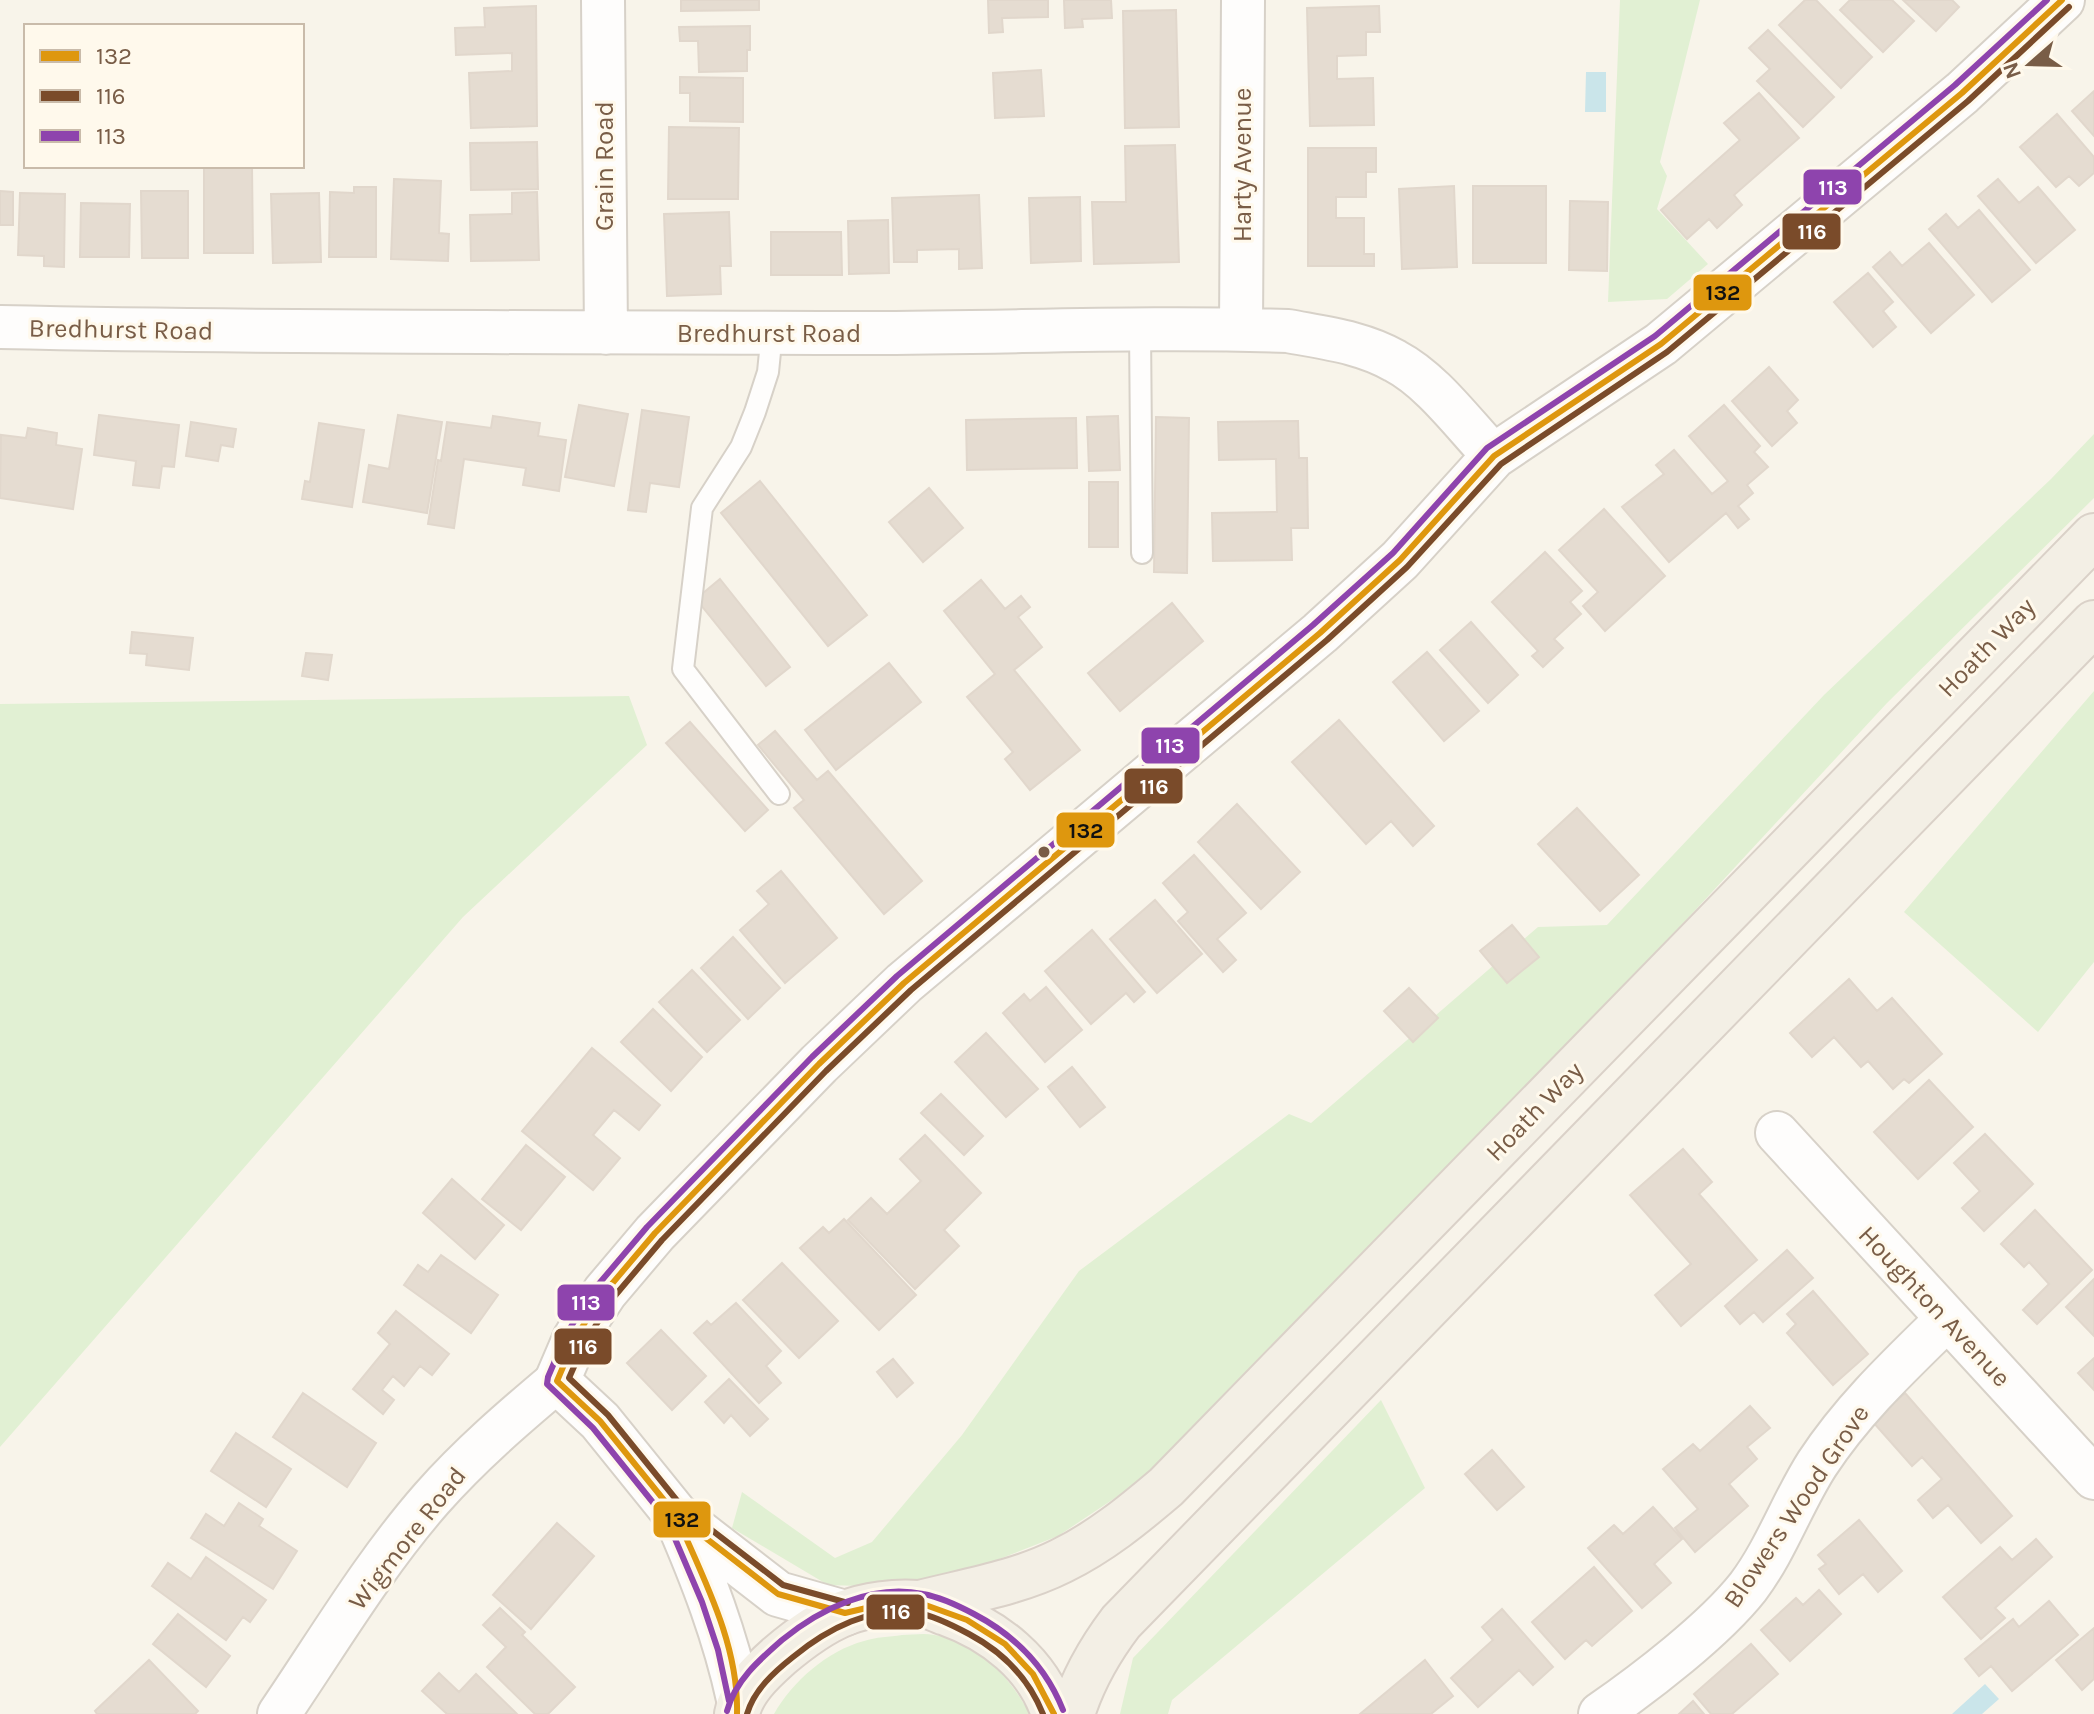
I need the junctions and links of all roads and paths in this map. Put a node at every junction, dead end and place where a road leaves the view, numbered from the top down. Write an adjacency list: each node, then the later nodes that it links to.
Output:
1 (603, 0): 8 (street, Grain Road)
2 (1243, 0): 5 (street, Harty Avenue)
3 (2062, 0): 9 (street, Wigmore Road)
4 (0, 327): 8 (street, Bredhurst Road)
5 (1241, 329): 6 (street, Bredhurst Road); 9 (street, Bredhurst Road)
6 (1140, 330): 7 (street, Bredhurst Road); 11 (lane)
7 (772, 332): 8 (street, Bredhurst Road); 13 (lane)
8 (606, 333)
9 (1494, 456): 16 (street, Wigmore Road)
10 (2094, 536): 19 (main road, Hoath Way)
11 (1142, 553)
12 (2094, 623): 24 (main road)
13 (779, 794)
14 (1777, 1133): 15 (street, Houghton Avenue)
15 (1947, 1319): 17 (street, Houghton Avenue); 25 (street, Blowers Wood Grove)
16 (557, 1381): 18 (street); 22 (street, Wigmore Road)
17 (2094, 1478)
18 (676, 1515): 20 (street); 21 (street)
19 (920, 1603): 20 (main road); 23 (main road)
20 (845, 1613): 21 (main road)
21 (738, 1706)
22 (279, 1714)
23 (1054, 1714)
24 (1072, 1714)
25 (1600, 1714)

